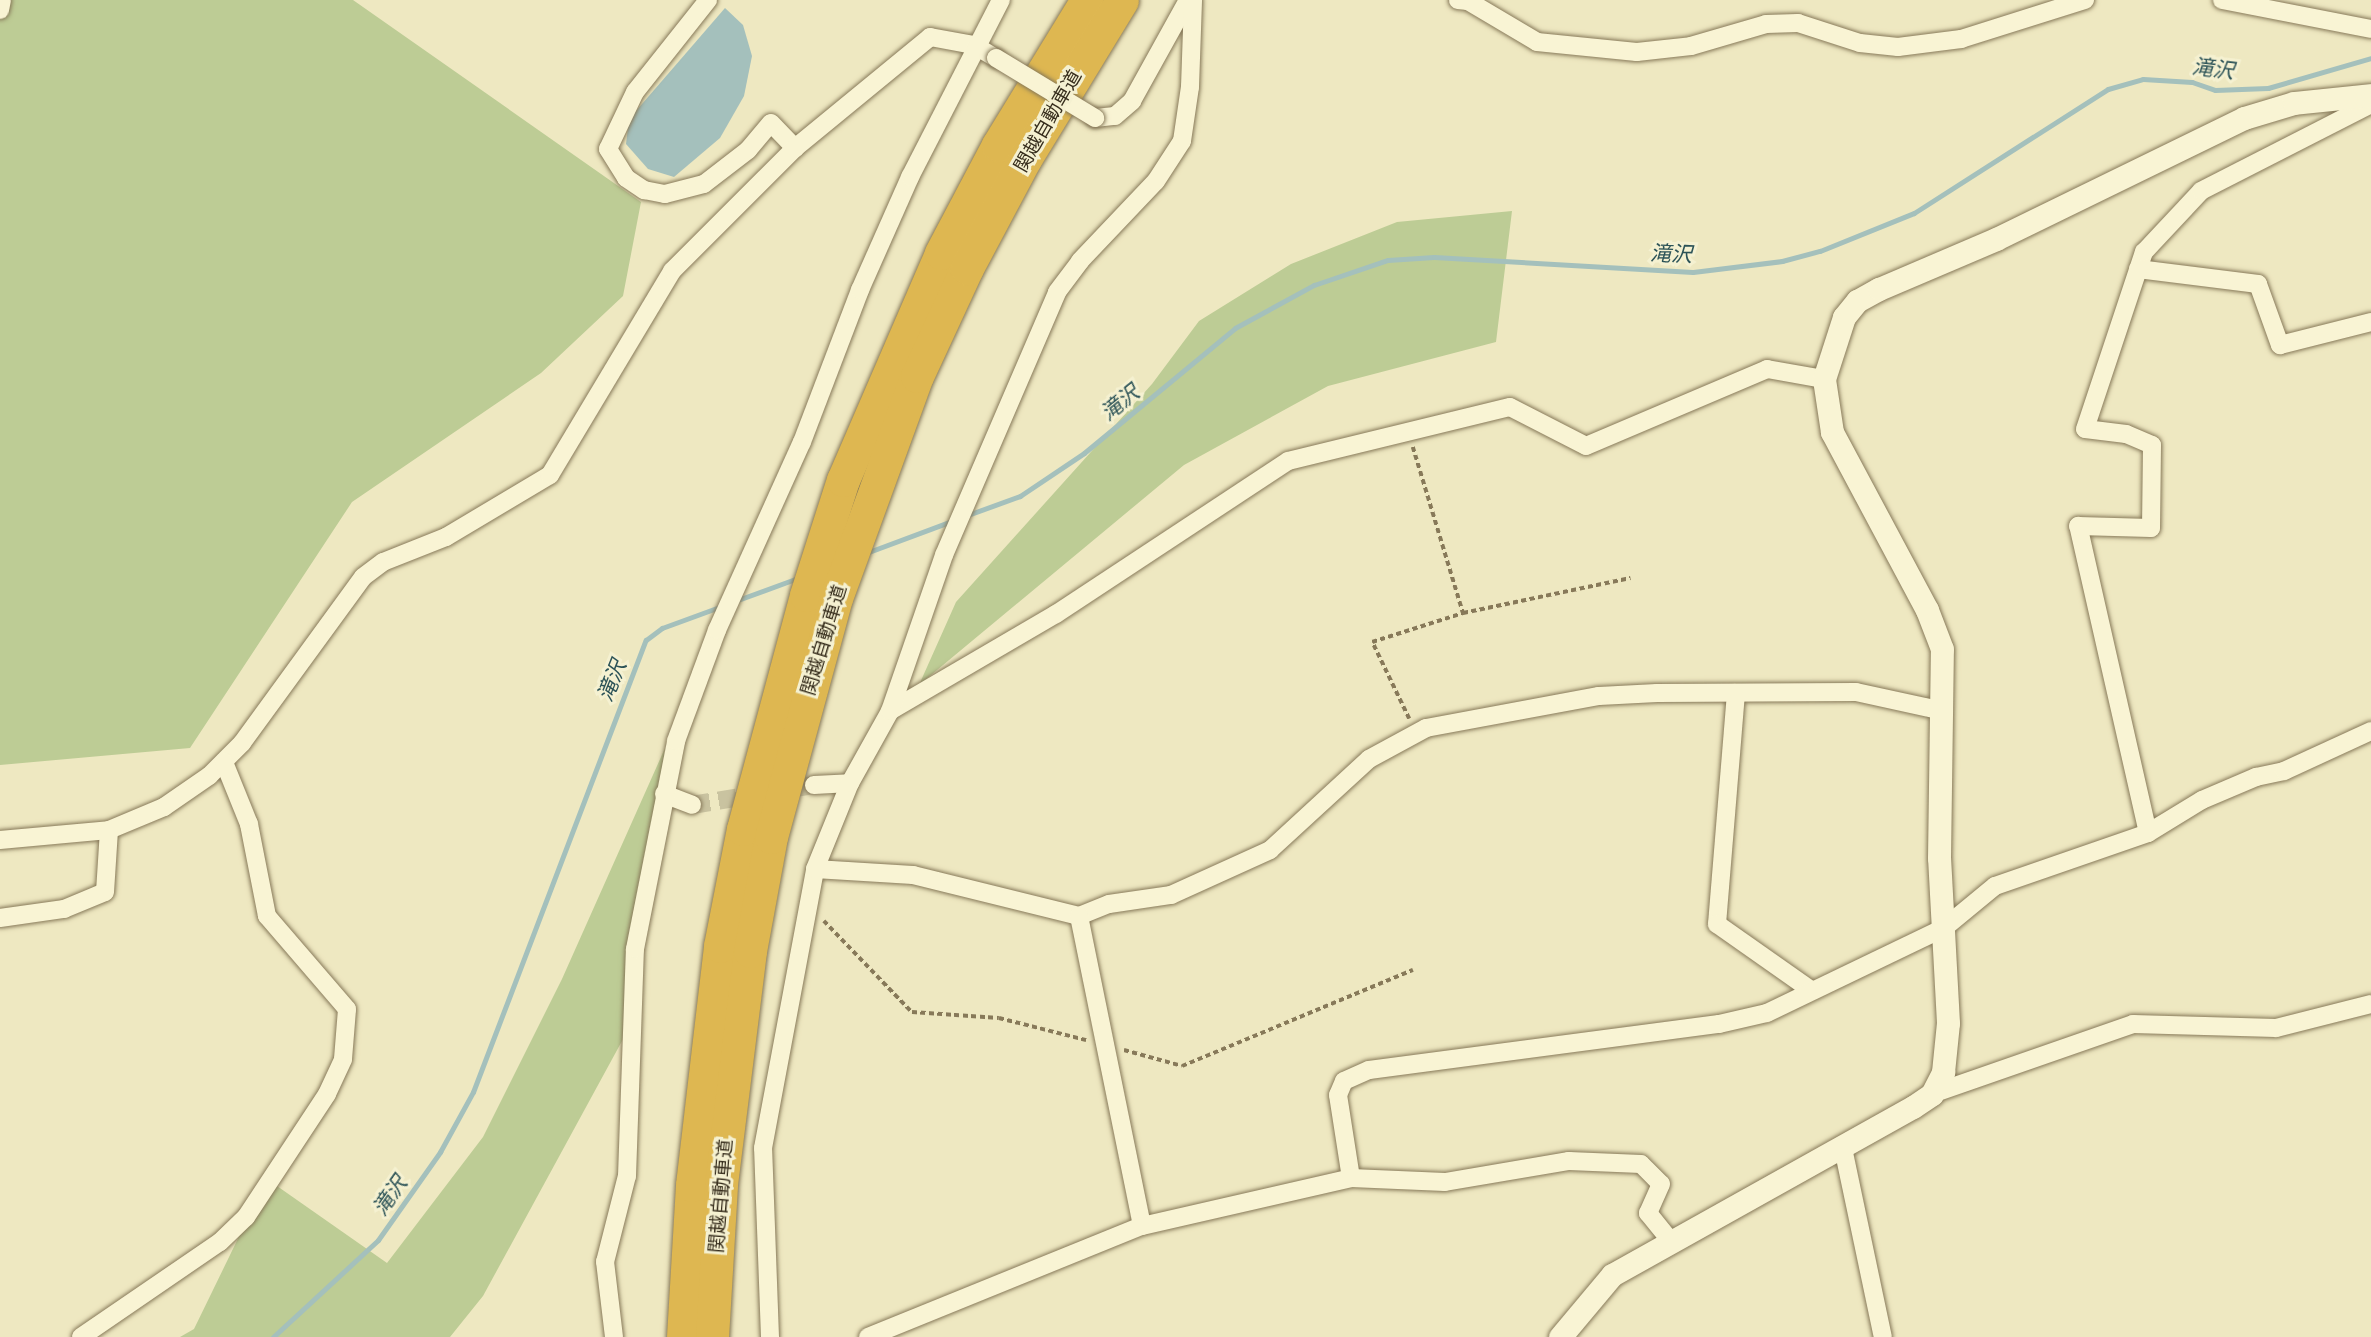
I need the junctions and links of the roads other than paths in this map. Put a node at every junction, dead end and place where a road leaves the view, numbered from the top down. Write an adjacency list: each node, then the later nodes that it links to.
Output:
1 (2, 0): 10 (street)
2 (708, 0): 15 (street)
3 (1001, 0): 12 (street)
4 (1087, 0): 44 (highway, 関越自動車道)
5 (1122, 0): 45 (highway, 関越自動車道)
6 (1190, 0): 12 (street, bridge); 20 (street)
7 (1458, 0): 8 (street)
8 (2085, 0)
9 (2222, 0): 11 (street)
10 (0, 10)
11 (2371, 29)
12 (974, 45): 15 (street); 26 (street)
13 (2371, 96): 18 (street)
14 (2371, 104): 16 (street)
15 (796, 148): 23 (street)
16 (2138, 269): 17 (street); 29 (street)
17 (2371, 322)
18 (1824, 379): 20 (street); 21 (street)
19 (1736, 692): 21 (street); 32 (street); 35 (street)
20 (890, 710): 24 (street)
21 (1943, 711): 34 (street)
22 (2371, 731): 29 (street)
23 (224, 762): 28 (street); 42 (street)
24 (850, 783): 25 (street); 31 (street)
25 (814, 785)
26 (664, 794): 27 (street); 43 (street)
27 (692, 805)
28 (109, 830): 30 (street); 33 (street)
29 (2148, 833): 34 (street)
30 (0, 840)
31 (815, 869): 32 (street); 46 (street)
32 (1079, 916): 40 (street)
33 (0, 918)
34 (1944, 928): 35 (street); 37 (street)
35 (1811, 990): 39 (street)
36 (2371, 1004): 37 (street)
37 (1932, 1094): 38 (street)
38 (1843, 1148): 41 (street); 49 (street)
39 (1351, 1178): 40 (street); 41 (street)
40 (1142, 1226): 47 (street)
41 (1670, 1240): 48 (street)
42 (81, 1337)
43 (614, 1337)
44 (683, 1337)
45 (712, 1337)
46 (770, 1337)
47 (868, 1337)
48 (1560, 1337)
49 (1883, 1337)

